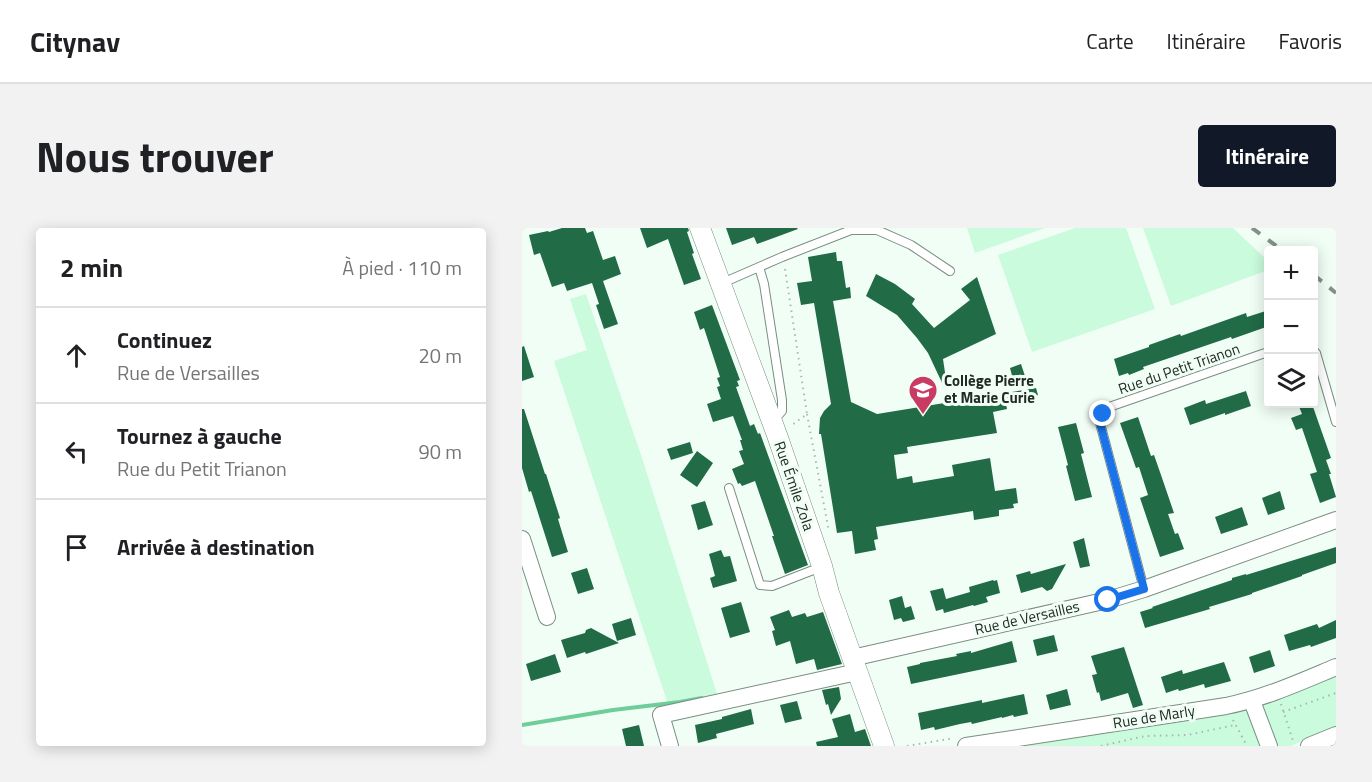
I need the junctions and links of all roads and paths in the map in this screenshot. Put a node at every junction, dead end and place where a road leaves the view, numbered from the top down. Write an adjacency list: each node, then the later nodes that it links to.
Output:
1 (700, 228): 5 (street, Rue Émile Zola)
2 (782, 257): 3 (lane); 4 (lane); 8 (path)
3 (759, 267): 5 (lane); 10 (lane)
4 (950, 271)
5 (720, 284): 10 (street, Rue Émile Zola)
6 (1264, 354): 16 (lane, Rue du Petit Trianon)
7 (1316, 354): 9 (lane)
8 (807, 414): 10 (path); 13 (path)
9 (1336, 422)
10 (774, 429): 15 (street, Rue Émile Zola)
11 (729, 488): 15 (lane)
12 (1336, 520): 16 (street, Rue de Versailles)
13 (830, 537)
14 (522, 539): 17 (street)
15 (822, 566): 18 (street, Rue Émile Zola)
16 (1144, 589): 18 (street, Rue de Versailles)
17 (547, 617)
18 (854, 665): 27 (street, Rue de Versailles); 28 (street, Rue Émile Zola)
19 (1336, 667): 20 (street, Rue de Marly)
20 (1277, 691): 22 (street, Rue de Marly); 24 (path)
21 (1336, 693): 24 (path)
22 (1252, 700): 23 (street, Rue de Marly); 32 (street)
23 (1226, 706): 25 (path); 29 (street, Rue de Marly)
24 (1283, 712): 33 (path)
25 (1235, 725): 30 (path); 31 (path)
26 (1336, 735): 34 (street)
27 (670, 746)
28 (884, 746)
29 (966, 746)
30 (1101, 746)
31 (1247, 746)
32 (1269, 746)
33 (1294, 746)
34 (1309, 746)

